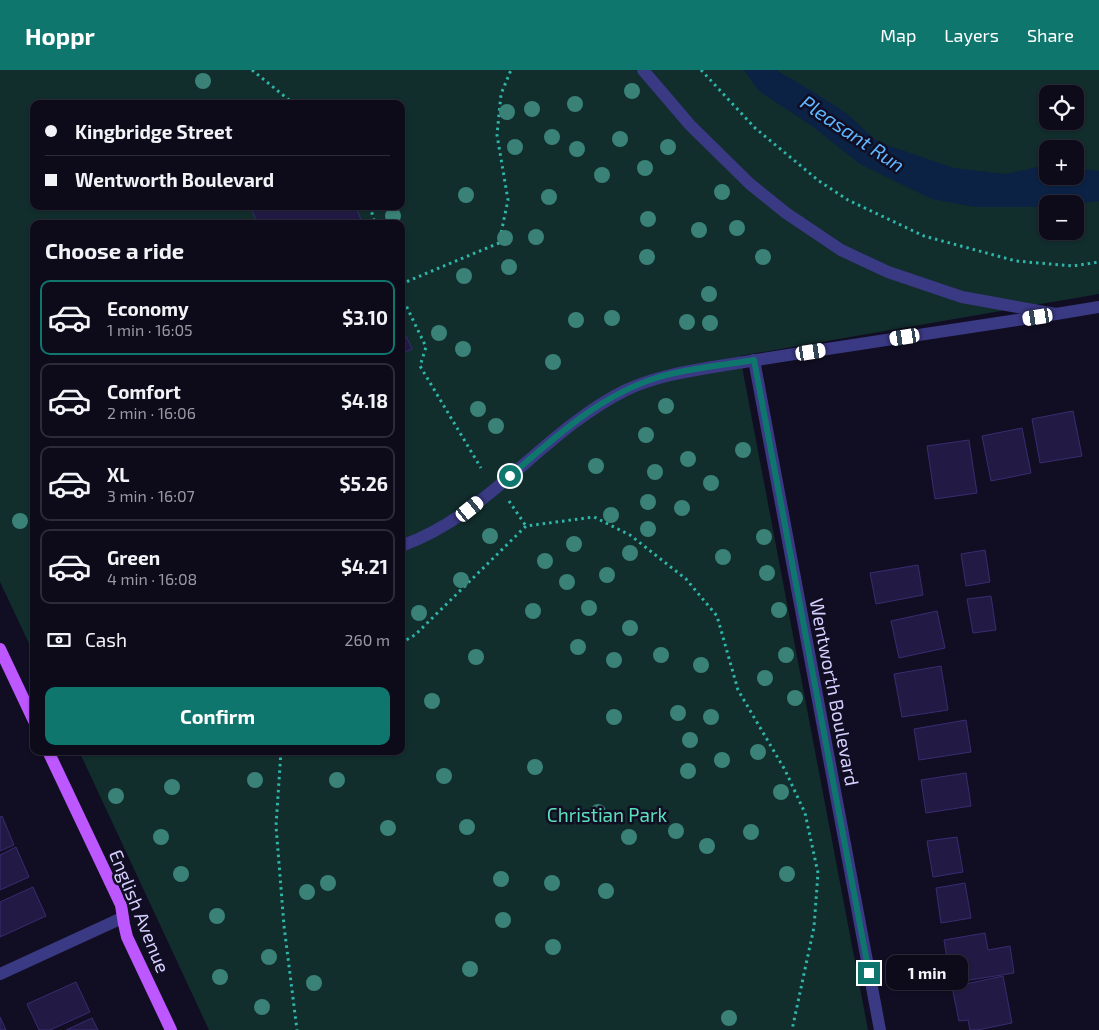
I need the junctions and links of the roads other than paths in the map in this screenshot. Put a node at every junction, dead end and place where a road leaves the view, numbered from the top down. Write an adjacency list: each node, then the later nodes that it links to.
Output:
1 (643, 70): 3 (street)
2 (1099, 307): 3 (street)
3 (1056, 314): 4 (street)
4 (754, 360): 5 (street); 12 (street, Wentworth Boulevard)
5 (405, 544)
6 (0, 649): 7 (main road)
7 (30, 709)
8 (50, 755): 9 (main road, English Avenue)
9 (122, 918): 10 (street); 11 (main road, English Avenue)
10 (0, 974)
11 (171, 1030)
12 (880, 1030)

